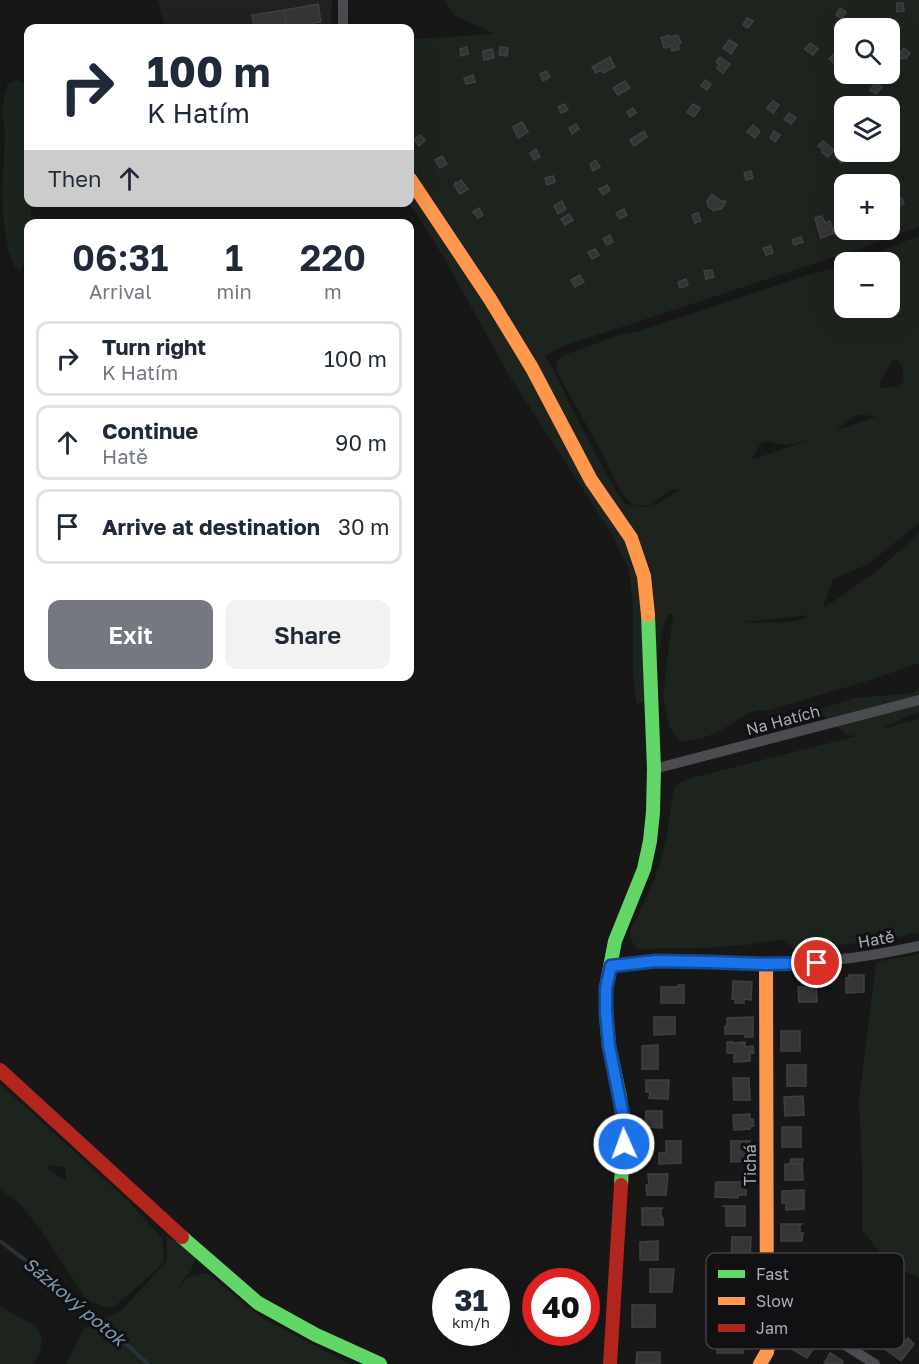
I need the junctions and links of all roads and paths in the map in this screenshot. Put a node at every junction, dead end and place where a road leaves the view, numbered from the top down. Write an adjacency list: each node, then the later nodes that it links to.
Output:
1 (342, 0): 2 (street)
2 (343, 24)
3 (414, 185): 5 (street)
4 (919, 700): 5 (street, Na Hatích)
5 (654, 769): 8 (street)
6 (919, 946): 7 (street, Hatě)
7 (766, 964): 8 (street, Hatě); 10 (street, Tichá)
8 (611, 966): 13 (street)
9 (0, 1070): 12 (street)
10 (766, 1253)
11 (852, 1349): 14 (street)
12 (380, 1364)
13 (610, 1364)
14 (875, 1364)

